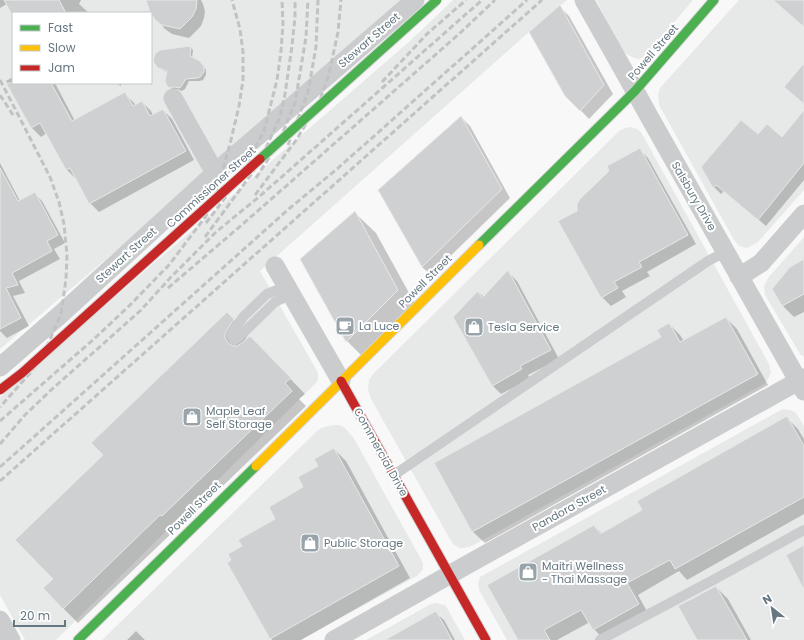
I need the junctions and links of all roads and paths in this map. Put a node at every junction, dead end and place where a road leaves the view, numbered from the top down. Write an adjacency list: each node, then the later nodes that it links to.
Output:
1 (415, 0): 7 (street, Stewart Street)
2 (437, 0): 16 (main road, Commissioner Street, bridge)
3 (584, 0): 5 (street, Salsbury Drive)
4 (714, 0): 5 (main road, Powell Street)
5 (635, 91): 9 (street, Salsbury Drive); 14 (main road, Powell Street)
6 (173, 98): 7 (street)
7 (215, 173): 13 (street, Stewart Street)
8 (804, 214): 11 (street)
9 (725, 252): 11 (street, Salsbury Drive); 17 (lane)
10 (275, 266): 12 (street, Commercial Drive)
11 (739, 277): 15 (street, Salsbury Drive)
12 (289, 290): 12 (lane); 14 (street, Commercial Drive)
13 (0, 367)
14 (341, 381): 17 (main road, Commercial Drive); 22 (main road, Powell Street)
15 (802, 383): 19 (street, Pandora Street)
16 (0, 390)
17 (394, 476): 19 (main road, Commercial Drive)
18 (804, 530): 25 (lane)
19 (450, 574): 23 (street, Pandora Street); 24 (main road, Commercial Drive)
20 (0, 620): 21 (street)
21 (11, 640)
22 (78, 640)
23 (334, 640)
24 (486, 640)
25 (600, 640)

